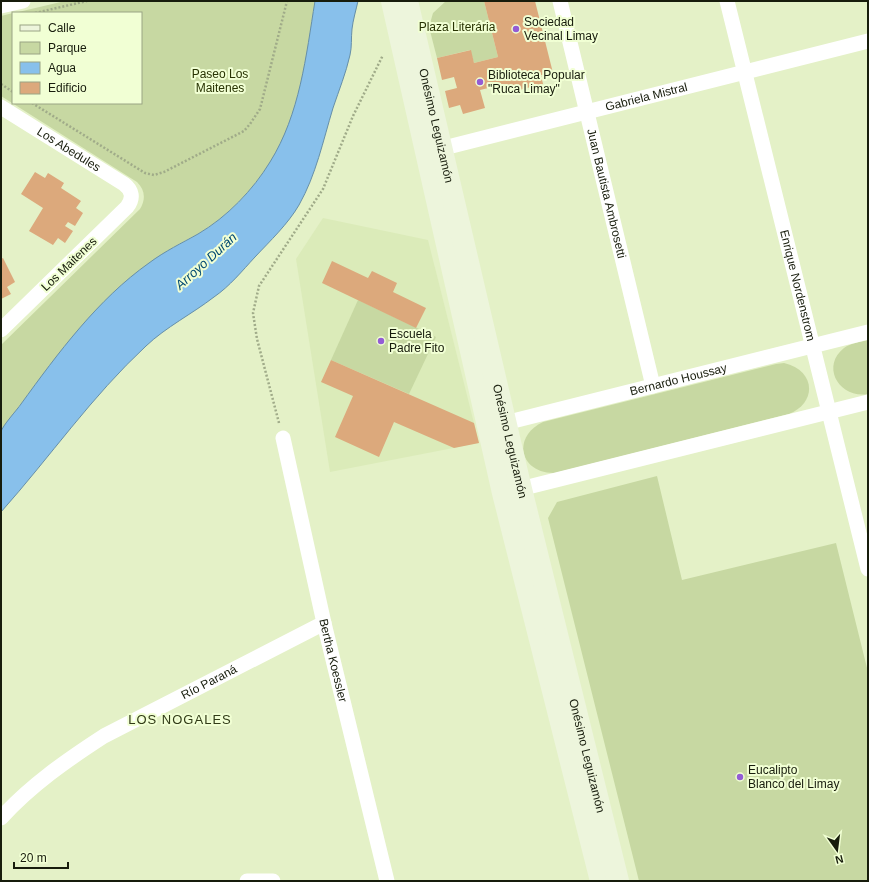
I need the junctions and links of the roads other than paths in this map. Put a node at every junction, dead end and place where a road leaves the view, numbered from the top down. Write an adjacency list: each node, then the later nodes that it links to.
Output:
1 (23, 1): 4 (street)
2 (560, 1): 9 (street, Juan Bautista Ambrosetti)
3 (727, 1): 7 (street, Enrique Nordenstrom)
4 (1, 6)
5 (402, 6): 10 (street, Onésimo Leguizamón)
6 (868, 41): 7 (street, Gabriela Mistral)
7 (745, 72): 9 (street, Gabriela Mistral); 14 (street, Enrique Nordenstrom)
8 (1, 107): 11 (street, Los Abedules)
9 (586, 112): 10 (street, Gabriela Mistral); 15 (street, Juan Bautista Ambrosetti)
10 (433, 150): 18 (street, Onésimo Leguizamón)
11 (132, 195): 12 (street, Los Maitenes)
12 (1, 330)
13 (868, 332): 14 (street, Bernardo Houssay)
14 (812, 346): 15 (street, Bernardo Houssay); 17 (street, Enrique Nordenstrom)
15 (653, 386): 18 (street, Bernardo Houssay)
16 (868, 402): 17 (street)
17 (829, 411): 20 (street); 21 (street, Enrique Nordenstrom)
18 (497, 425): 20 (street, Onésimo Leguizamón)
19 (283, 438): 22 (street, Bertha Koessler)
20 (512, 491): 27 (street, Onésimo Leguizamón); 28 (street, Onésimo Leguizamón)
21 (868, 569)
22 (324, 623): 23 (street, Río Paraná); 26 (street, Bertha Koessler)
23 (1, 818)
24 (247, 881): 25 (street)
25 (273, 881)
26 (387, 881)
27 (601, 881)
28 (618, 881)

